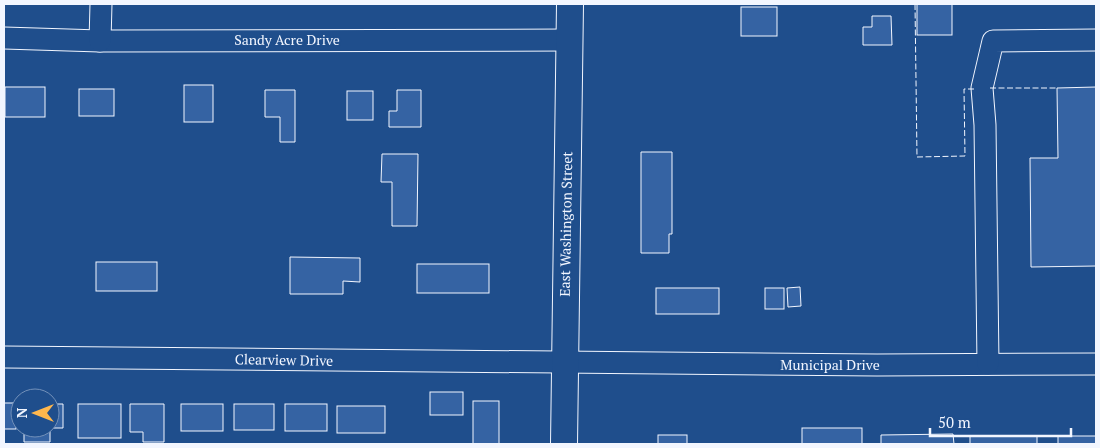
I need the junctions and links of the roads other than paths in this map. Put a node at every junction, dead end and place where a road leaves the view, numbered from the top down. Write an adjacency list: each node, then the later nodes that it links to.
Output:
1 (100, 4): 6 (street)
2 (570, 4): 4 (main road, East Washington Street)
3 (4, 38): 6 (street, Sandy Acre Drive)
4 (570, 40): 6 (street, Sandy Acre Drive); 8 (main road, East Washington Street)
5 (1096, 40): 9 (street)
6 (100, 41)
7 (4, 357): 8 (street, Clearview Drive)
8 (565, 363): 9 (street, Municipal Drive); 11 (main road, East Washington Street)
9 (988, 364): 10 (street, Municipal Drive)
10 (1096, 364)
11 (564, 444)

